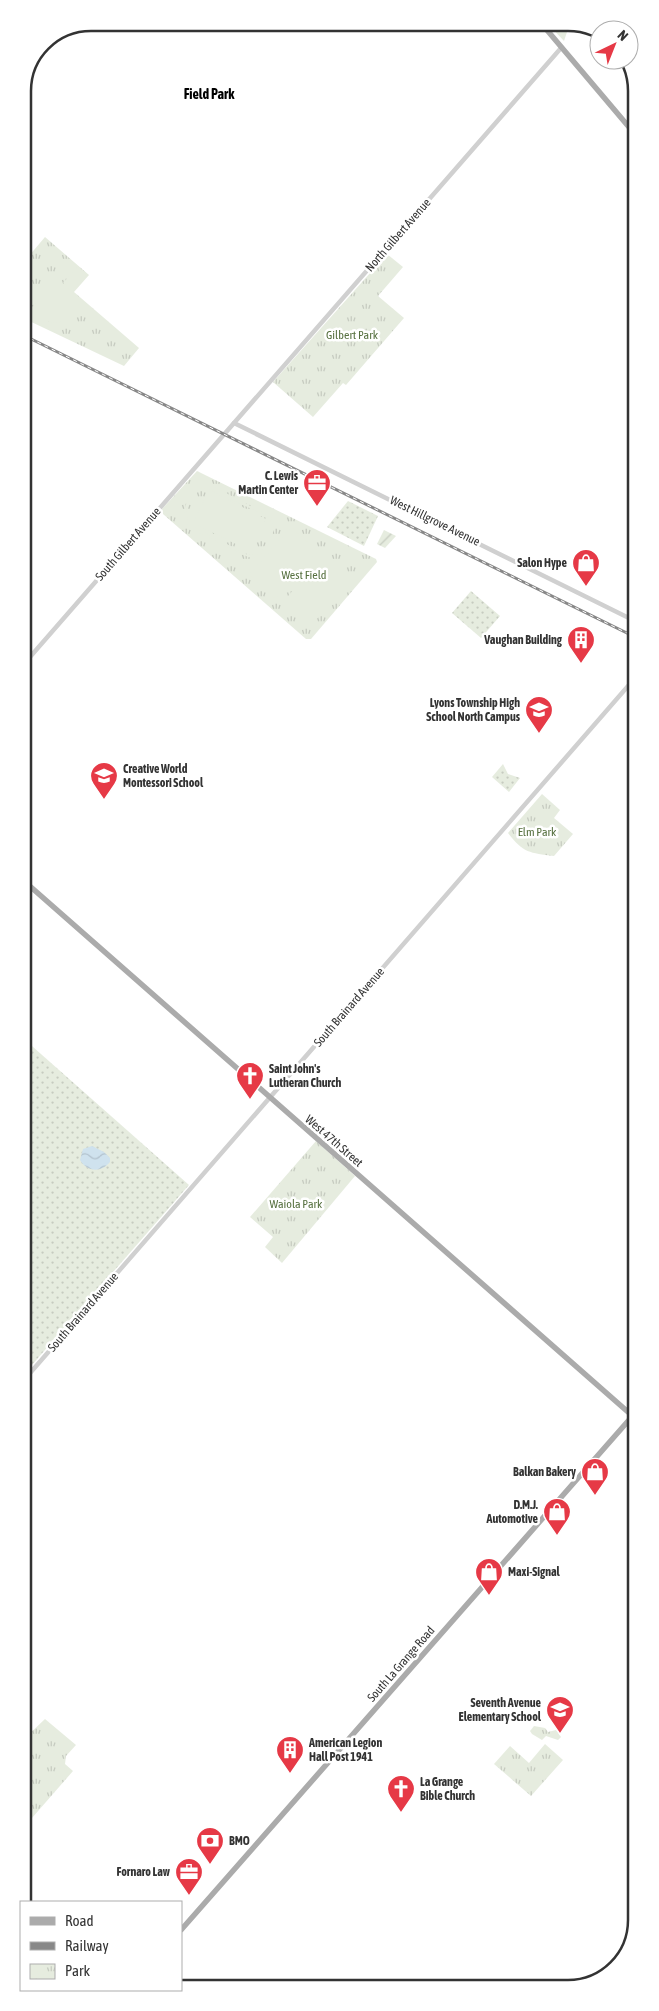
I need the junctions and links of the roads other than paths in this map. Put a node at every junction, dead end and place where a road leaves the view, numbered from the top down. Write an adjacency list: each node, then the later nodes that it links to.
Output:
1 (547, 31): 2 (main road)
2 (561, 48): 3 (main road); 4 (street, North Gilbert Avenue)
3 (628, 126)
4 (234, 423): 5 (street, West Hillgrove Avenue); 6 (street, South Gilbert Avenue)
5 (628, 618)
6 (31, 656)
7 (628, 686): 9 (street, South Brainard Avenue)
8 (31, 887): 9 (main road, West 47th Street)
9 (270, 1098): 10 (street, South Brainard Avenue); 11 (main road, West 47th Street)
10 (31, 1372)
11 (628, 1409)
12 (628, 1423): 13 (main road, South La Grange Road)
13 (182, 1929)

